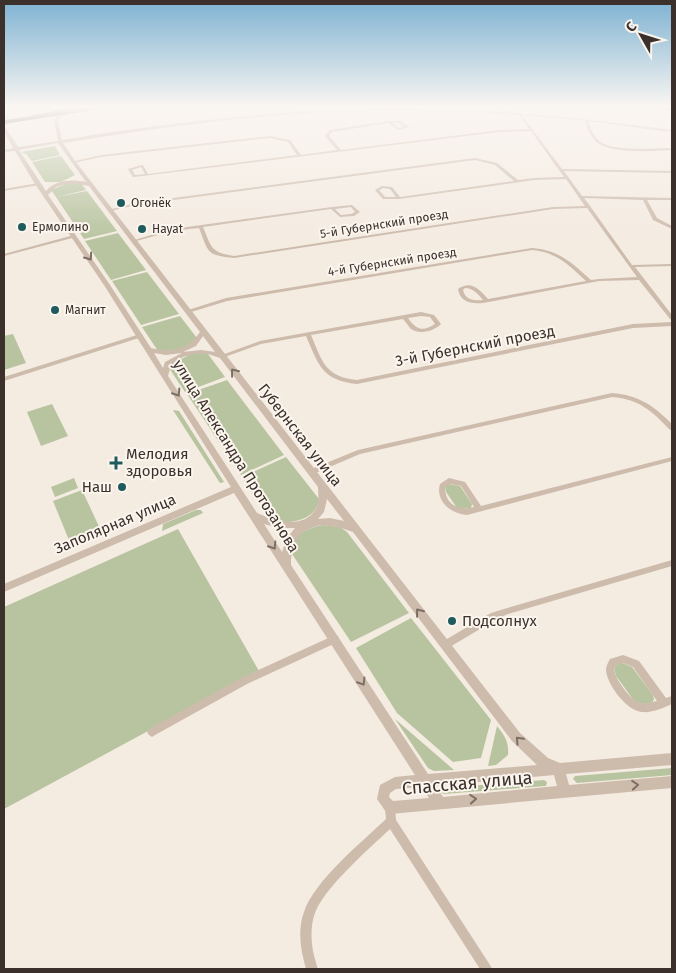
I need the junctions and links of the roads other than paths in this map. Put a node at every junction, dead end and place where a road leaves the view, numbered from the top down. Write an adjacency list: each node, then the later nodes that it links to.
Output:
1 (18, 151): 14 (street, улица Александра Протозанова)
2 (66, 151): 8 (street, Губернская улица)
3 (143, 151): 8 (street)
4 (297, 151): 7 (street)
5 (337, 151): 7 (street)
6 (547, 151): 9 (street)
7 (300, 156): 12 (street)
8 (73, 162): 10 (street, Губернская улица)
9 (560, 170): 11 (street); 13 (street)
10 (80, 171): 14 (street); 16 (street, Губернская улица)
11 (672, 172)
12 (147, 175)
13 (566, 178): 15 (street); 19 (street)
14 (37, 181): 17 (street); 18 (street, улица Александра Протозанова)
15 (517, 181): 20 (street); 25 (street)
16 (91, 185): 18 (street); 25 (street, Губернская улица)
17 (4, 190)
18 (46, 195): 28 (street, улица Александра Протозанова)
19 (581, 197): 21 (street); 23 (street)
20 (399, 198): 20 (street)
21 (644, 198): 22 (street); 27 (street)
22 (672, 199)
23 (589, 207): 26 (street, 5-й Губернский проезд); 32 (street)
24 (332, 208): 24 (street, 5-й Губернский проезд); 26 (street, 5-й Губернский проезд)
25 (110, 210): 29 (street, Губернская улица)
26 (201, 227): 29 (street, 5-й Губернский проезд)
27 (672, 228)
28 (74, 236): 30 (street); 44 (street, улица Александра Протозанова, one-way to 44)
29 (133, 241): 38 (street, Губернская улица)
30 (4, 255)
31 (672, 265): 32 (street)
32 (632, 266): 33 (street)
33 (641, 278): 34 (street); 36 (street)
34 (590, 282): 35 (street); 38 (street, 4-й Губернский проезд)
35 (487, 301): 35 (street)
36 (665, 308): 37 (street); 40 (street)
37 (672, 308)
38 (188, 311): 42 (street, Губернская улица)
39 (405, 317): 39 (street, 3-й Губернский проезд); 43 (street, 3-й Губернский проезд)
40 (672, 318)
41 (672, 324): 43 (street, 3-й Губернский проезд)
42 (204, 332): 45 (street); 46 (street, Губернская улица)
43 (308, 335): 46 (street, 3-й Губернский проезд)
44 (140, 336): 45 (street, улица Александра Протозанова); 48 (street)
45 (150, 350): 47 (street, улица Александра Протозанова)
46 (222, 356): 47 (street); 51 (street, Губернская улица, one-way to 46)
47 (166, 375): 53 (street, улица Александра Протозанова, one-way to 53)
48 (4, 379)
49 (672, 428): 51 (street)
50 (672, 459): 54 (street)
51 (311, 472): 52 (street, Губернская улица)
52 (322, 485): 55 (street); 56 (street, Губернская улица)
53 (237, 488): 55 (street, улица Александра Протозанова); 59 (street, Заполярная улица)
54 (479, 509): 54 (street)
55 (253, 515): 58 (street, улица Александра Протозанова, one-way to 58)
56 (356, 530): 58 (street); 61 (street, Губернская улица, one-way to 56)
57 (672, 563): 61 (street)
58 (286, 566): 60 (street, улица Александра Протозанова)
59 (4, 588)
60 (335, 639): 63 (street); 66 (street, улица Александра Протозанова, one-way to 66)
61 (445, 645): 65 (street, Губернская улица, one-way to 61)
62 (668, 702): 62 (street)
63 (152, 732)
64 (672, 759): 65 (street, Спасская улица)
65 (558, 768): 66 (street, Спасская улица); 68 (street)
66 (424, 779): 69 (street, улица Александра Протозанова); 70 (street, Спасская улица)
67 (672, 782): 68 (street, Спасская улица, one-way to 67)
68 (564, 791): 69 (street, Спасская улица, one-way to 68)
69 (440, 802): 70 (street, Спасская улица)
70 (390, 808): 71 (street)
71 (391, 821): 72 (street); 73 (street)
72 (312, 969)
73 (486, 969)

